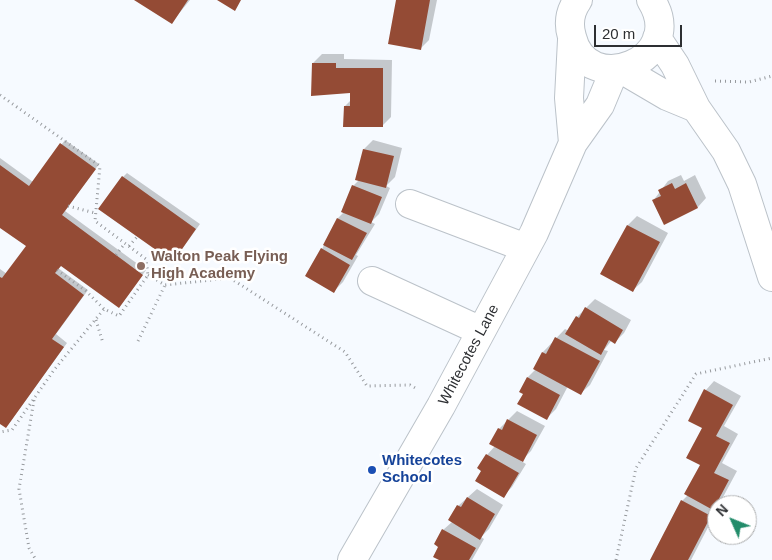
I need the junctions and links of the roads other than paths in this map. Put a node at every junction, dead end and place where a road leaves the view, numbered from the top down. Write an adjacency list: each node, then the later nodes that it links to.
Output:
1 (573, 13): 3 (street); 5 (street, Whitecotes Lane)
2 (660, 14): 3 (street); 4 (street)
3 (618, 69): 4 (street); 5 (street, Whitecotes Lane)
4 (696, 108): 8 (street)
5 (573, 143): 7 (street, Whitecotes Lane)
6 (410, 204): 7 (street)
7 (526, 248): 10 (street, Whitecotes Lane)
8 (772, 277)
9 (372, 281): 10 (street)
10 (482, 331): 11 (street, Whitecotes Lane)
11 (352, 560)

